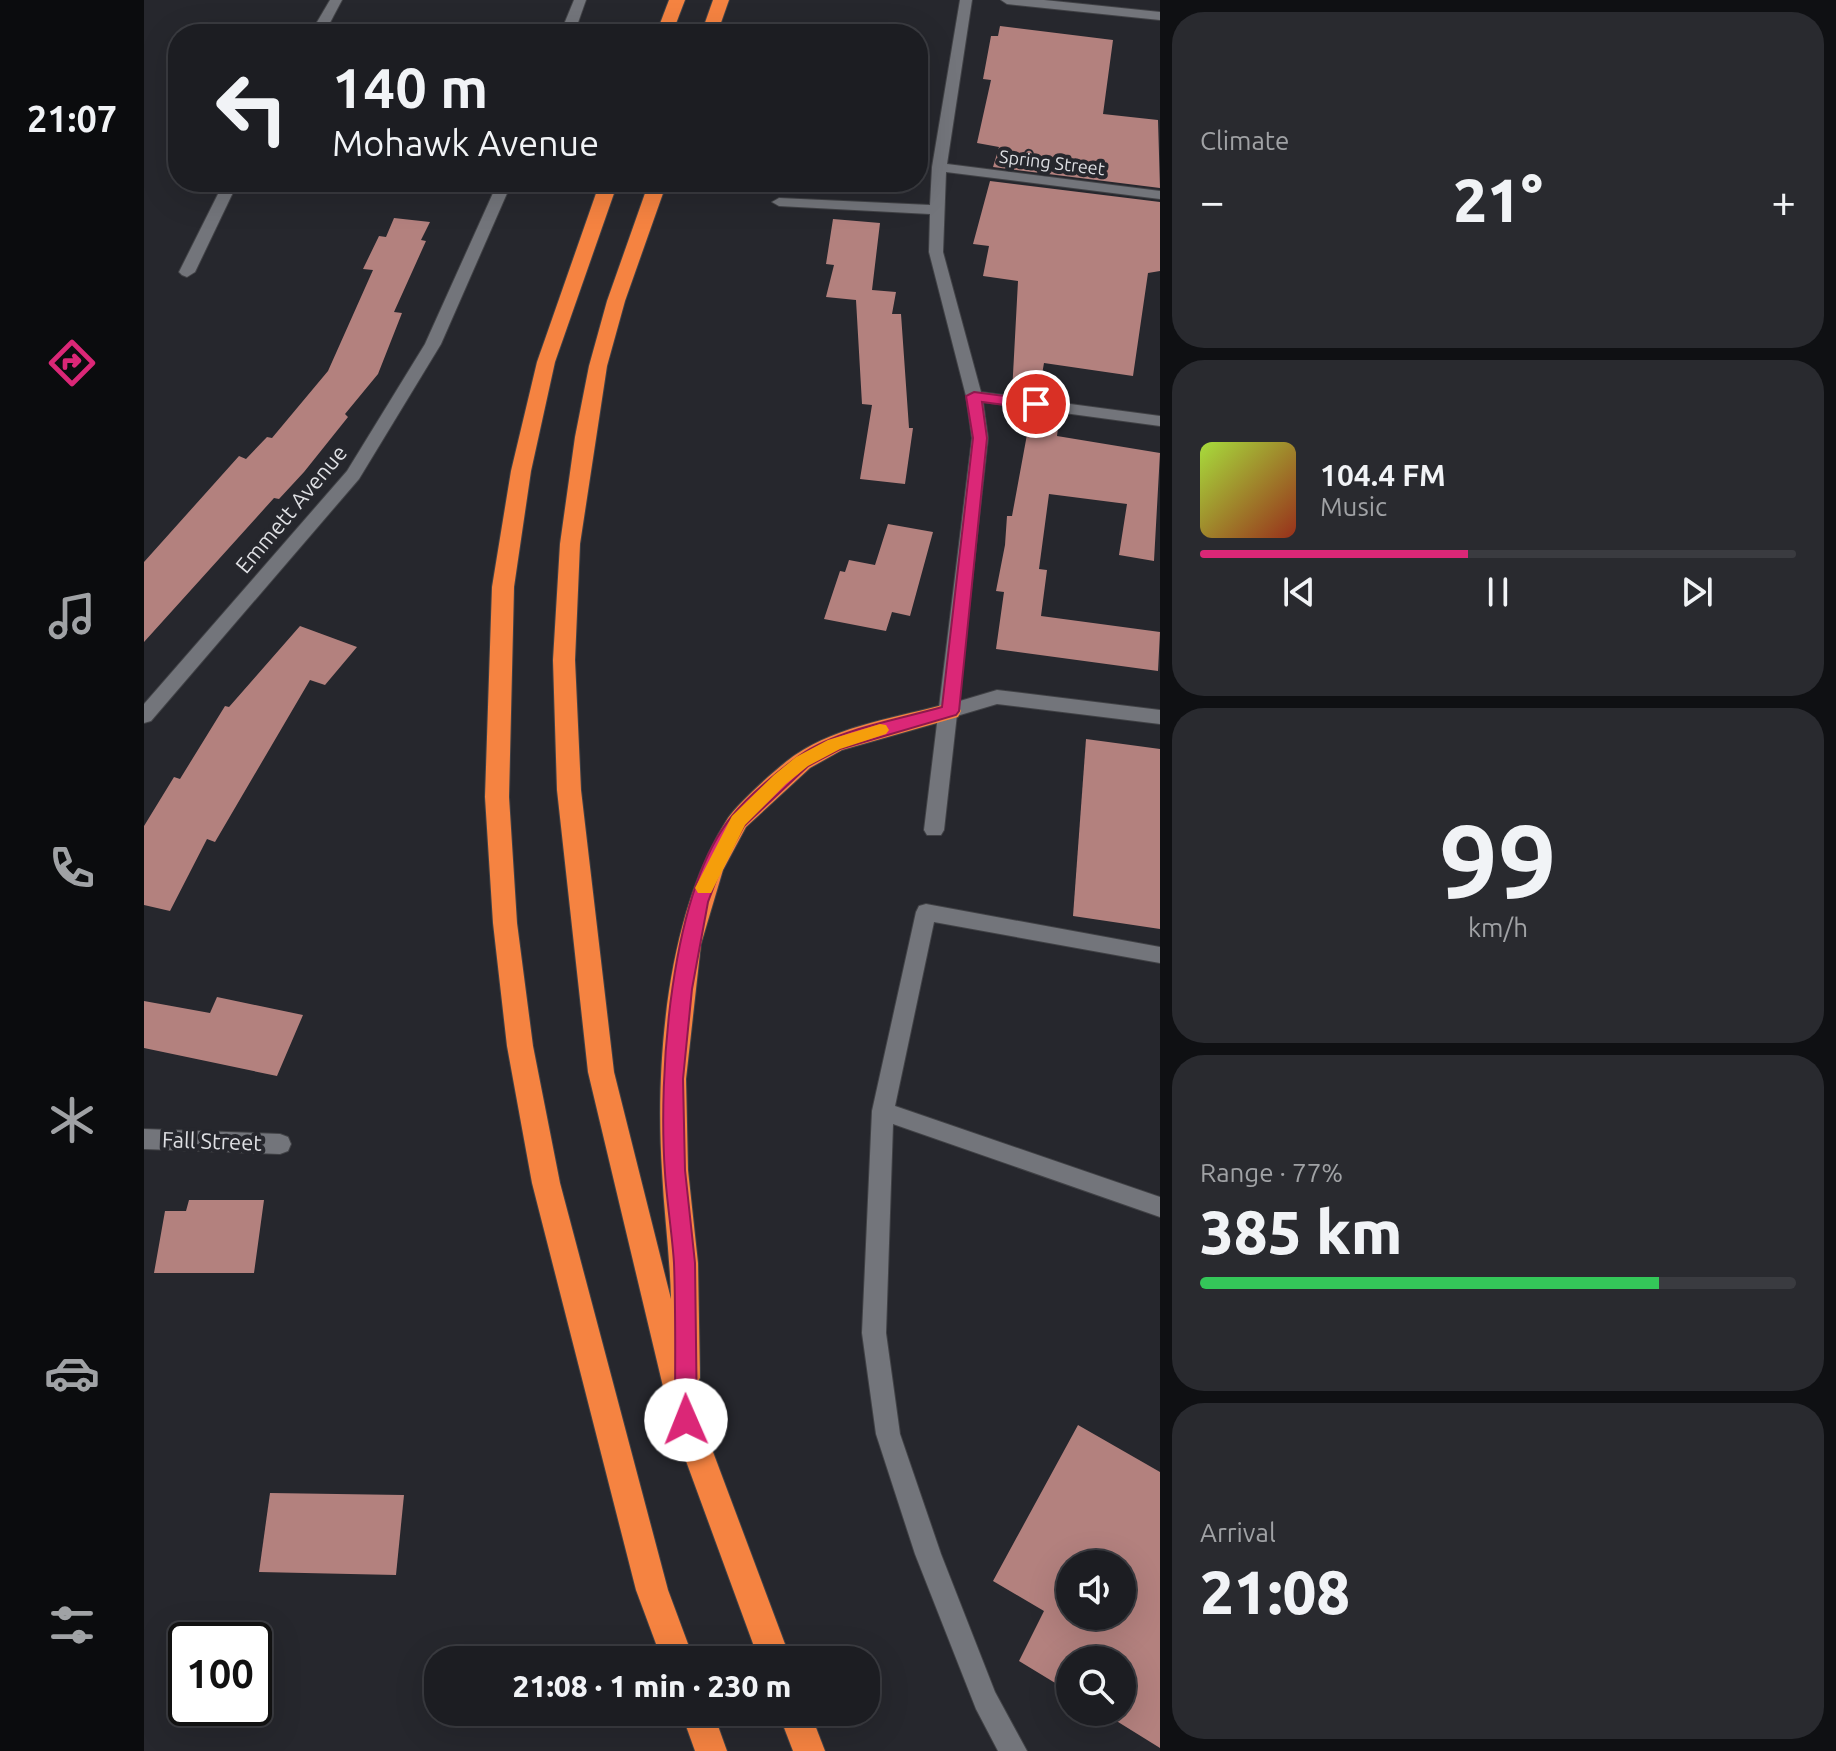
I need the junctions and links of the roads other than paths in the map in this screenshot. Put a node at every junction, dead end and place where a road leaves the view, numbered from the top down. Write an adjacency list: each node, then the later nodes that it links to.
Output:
1 (336, 0): 8 (street)
2 (580, 0): 9 (street)
3 (677, 0): 10 (highway)
4 (721, 0): 11 (highway)
5 (966, 0): 12 (street)
6 (1007, 0): 7 (street)
7 (1160, 16)
8 (323, 24)
9 (571, 24)
10 (668, 24)
11 (713, 24)
12 (939, 167): 17 (street, Spring Street); 19 (street)
13 (226, 192): 20 (street)
14 (501, 192): 24 (street, Emmett Avenue)
15 (606, 192): 33 (highway)
16 (654, 192): 32 (highway)
17 (1160, 195)
18 (779, 202): 19 (street)
19 (938, 210): 21 (street)
20 (187, 272)
21 (974, 396): 22 (street); 23 (street)
22 (1160, 421)
23 (950, 711): 25 (street); 26 (street); 32 (highway)
24 (144, 716)
25 (1160, 717)
26 (934, 830)
27 (1160, 955): 28 (street)
28 (883, 1111): 31 (street); 39 (street)
29 (144, 1139): 30 (street, Fall Street)
30 (280, 1144)
31 (1160, 1207)
32 (686, 1420): 34 (highway)
33 (673, 1646)
34 (770, 1646)
35 (702, 1726): 37 (highway)
36 (799, 1726): 38 (highway)
37 (711, 1751)
38 (809, 1751)
39 (1013, 1751)

